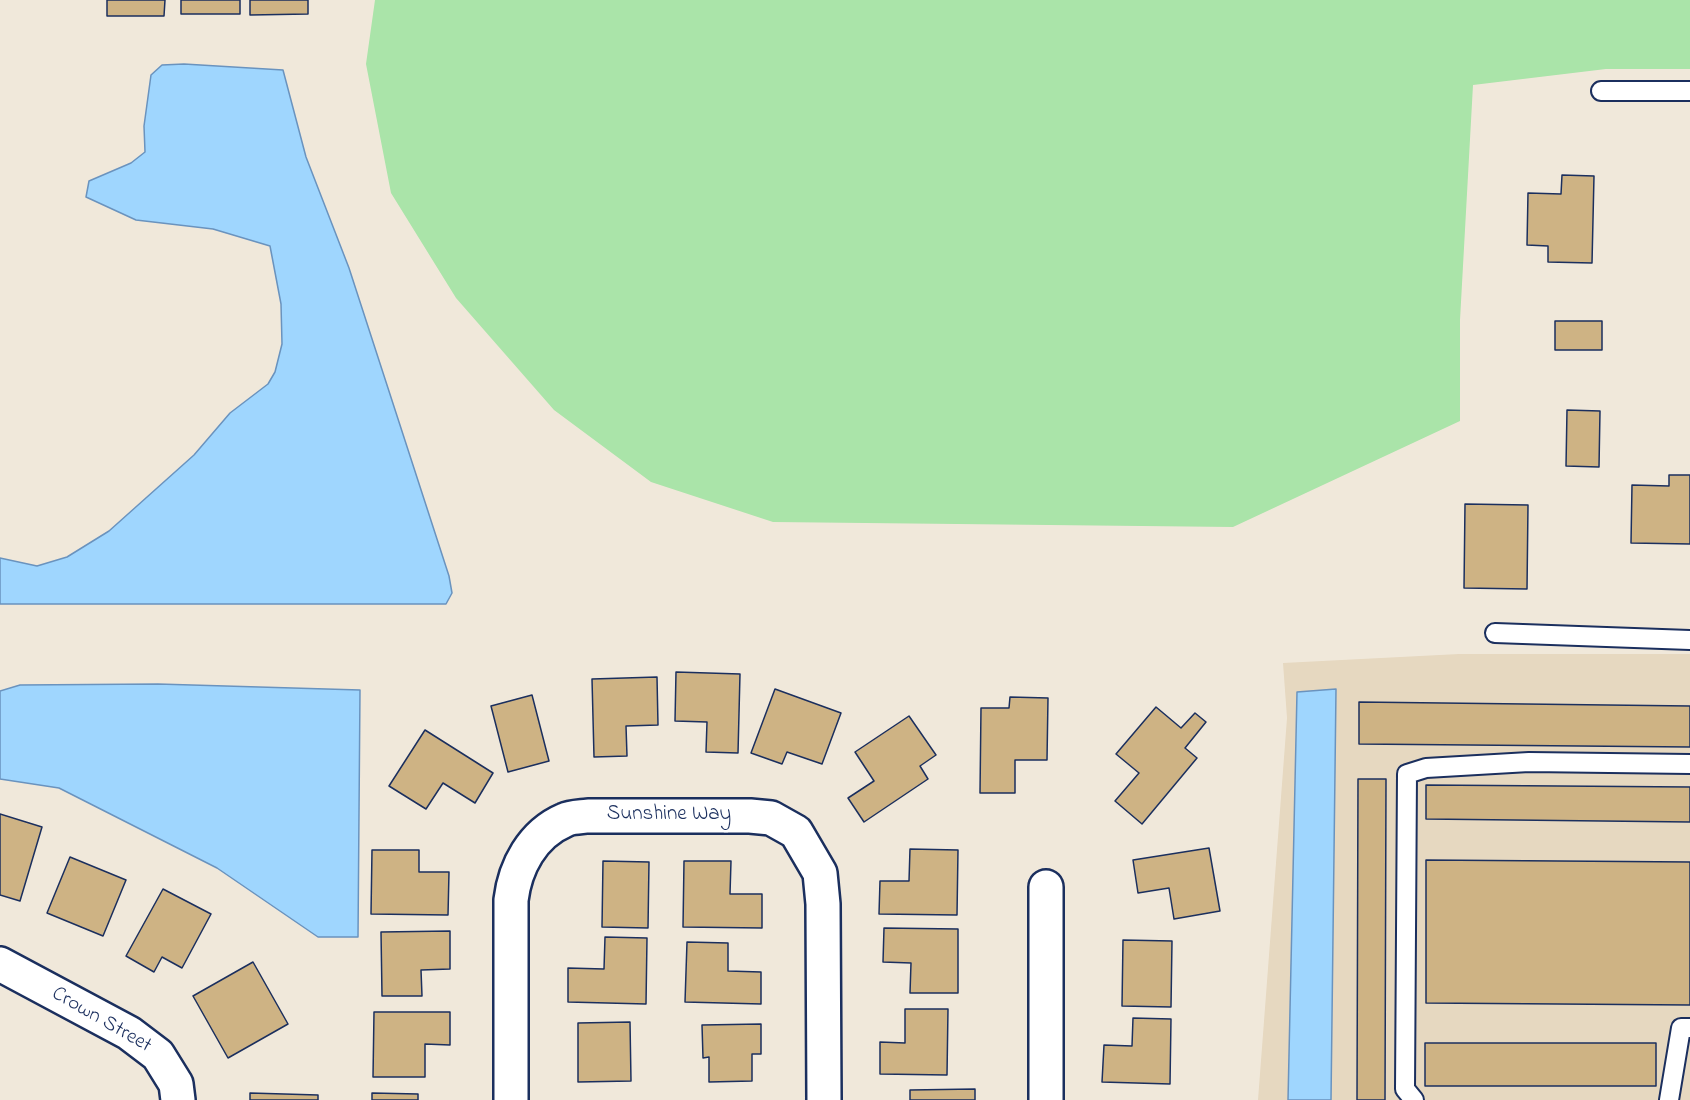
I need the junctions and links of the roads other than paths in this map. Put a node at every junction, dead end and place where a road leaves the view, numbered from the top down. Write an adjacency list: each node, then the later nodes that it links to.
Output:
1 (1601, 91): 2 (lane)
2 (1690, 91)
3 (1495, 633): 4 (lane)
4 (1690, 640)
5 (1690, 764): 13 (lane)
6 (1046, 887): 12 (street)
7 (0, 964): 9 (street, Crown Street)
8 (1690, 1028): 14 (lane)
9 (178, 1100)
10 (511, 1100): 11 (street, Sunshine Way)
11 (824, 1100)
12 (1046, 1100)
13 (1414, 1100)
14 (1669, 1100)

